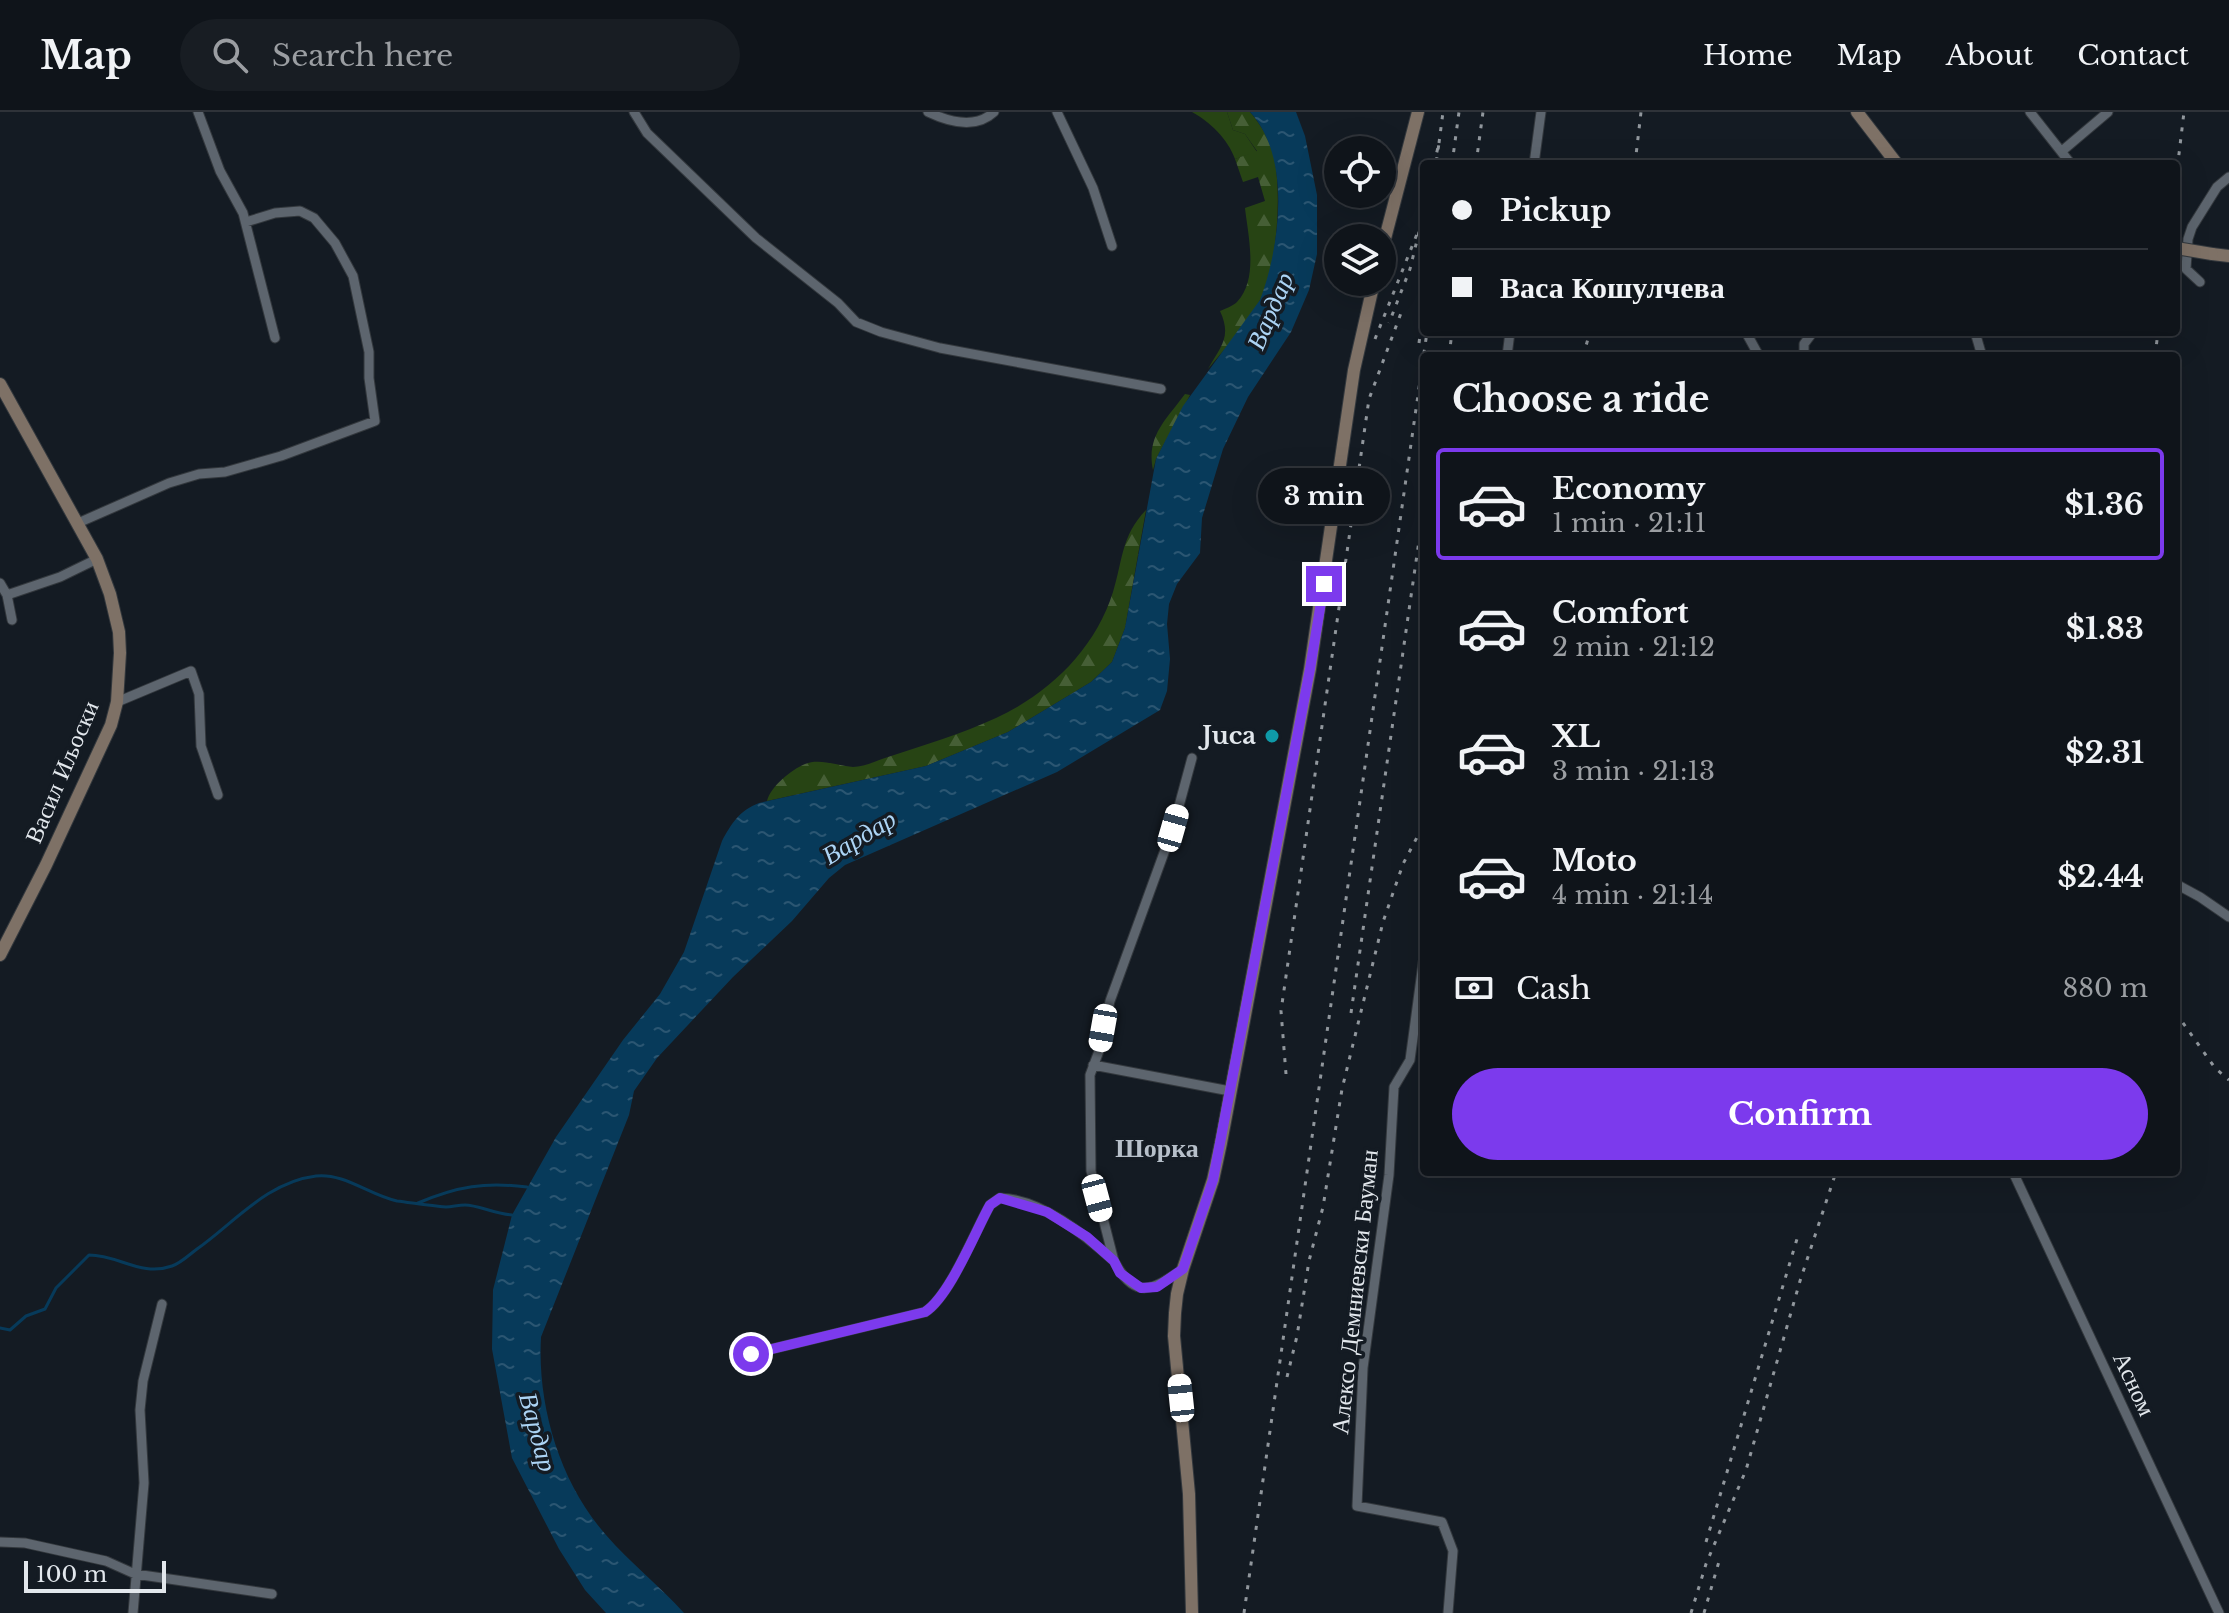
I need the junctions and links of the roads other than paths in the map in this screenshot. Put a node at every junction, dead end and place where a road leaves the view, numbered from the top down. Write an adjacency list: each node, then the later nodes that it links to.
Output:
1 (198, 112): 16 (street)
2 (634, 112): 27 (street)
3 (928, 112): 4 (street)
4 (994, 112)
5 (1057, 112): 18 (street)
6 (1418, 112): 17 (main road)
7 (1541, 112): 12 (street)
8 (1857, 112): 13 (main road)
9 (2030, 112): 11 (street)
10 (2108, 112): 11 (street)
11 (2062, 151): 14 (street)
12 (1535, 160)
13 (1894, 160)
14 (2068, 160)
15 (2229, 177): 21 (street)
16 (246, 222): 24 (street); 28 (street)
17 (1389, 224)
18 (1112, 246)
19 (2180, 249): 20 (main road, bridge)
20 (2229, 256)
21 (2200, 282)
22 (1371, 296): 41 (main road)
23 (1748, 336): 25 (street)
24 (275, 338)
25 (1757, 352)
26 (0, 384): 28 (main road, Васил Иљоски)
27 (1161, 389)
28 (78, 523): 29 (main road, Васил Иљоски)
29 (97, 559): 31 (street); 33 (main road, Васил Иљоски)
30 (0, 583): 31 (street)
31 (7, 595): 32 (street)
32 (12, 620)
33 (117, 702): 35 (street); 38 (main road, Васил Иљоски)
34 (1192, 758): 40 (street)
35 (218, 795)
36 (2180, 886): 37 (street)
37 (2229, 917)
38 (0, 955)
39 (1420, 986): 52 (street, Алексо Демниевски Бауман)
40 (1093, 1065): 41 (street); 43 (street)
41 (1230, 1091): 44 (main road)
42 (2015, 1176): 53 (street, Асном)
43 (1114, 1261): 44 (street); 46 (street)
44 (1183, 1269): 51 (main road)
45 (162, 1304): 48 (street)
46 (751, 1354)
47 (0, 1542): 48 (street)
48 (135, 1574): 49 (street); 50 (street)
49 (272, 1594)
50 (133, 1613)
51 (1192, 1613)
52 (1448, 1613)
53 (2219, 1613)

